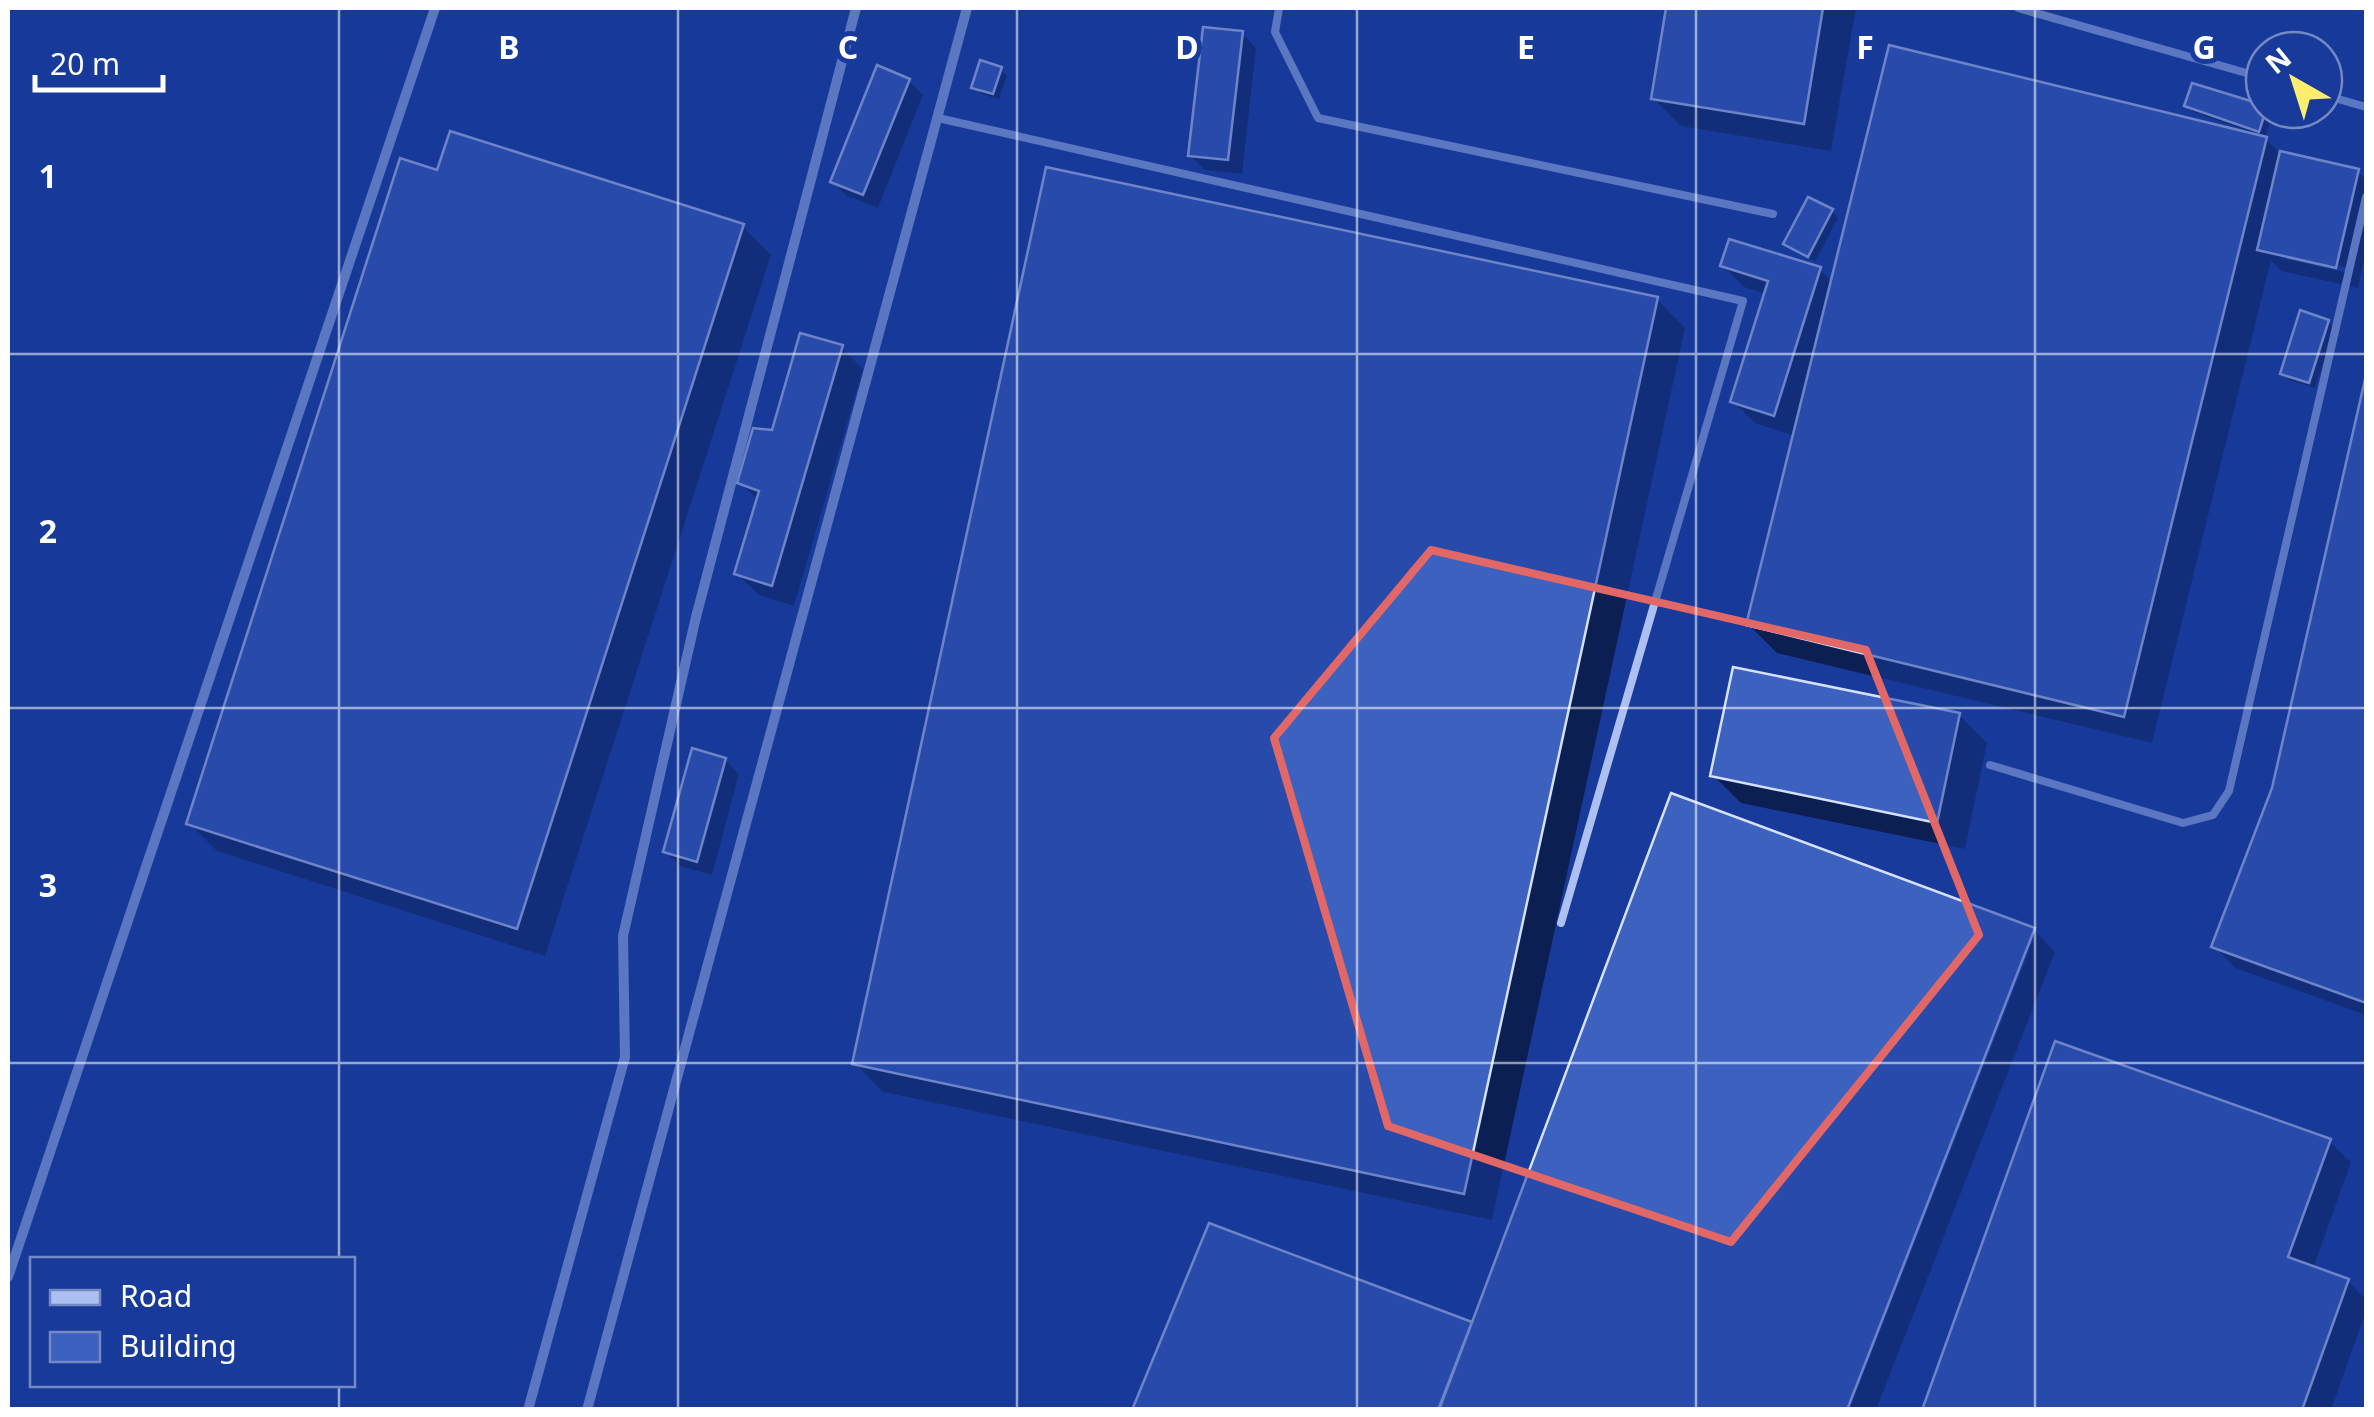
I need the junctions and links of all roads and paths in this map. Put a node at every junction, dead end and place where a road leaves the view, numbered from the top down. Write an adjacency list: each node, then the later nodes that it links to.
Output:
1 (434, 8): 12 (street)
2 (856, 8): 13 (street)
3 (967, 8): 7 (street)
4 (1279, 8): 9 (lane)
5 (2018, 8): 6 (lane)
6 (2244, 72)
7 (938, 118): 11 (lane); 14 (street)
8 (2366, 197): 10 (lane)
9 (1773, 214)
10 (1990, 765)
11 (1561, 923)
12 (8, 1277)
13 (528, 1410)
14 (587, 1410)

